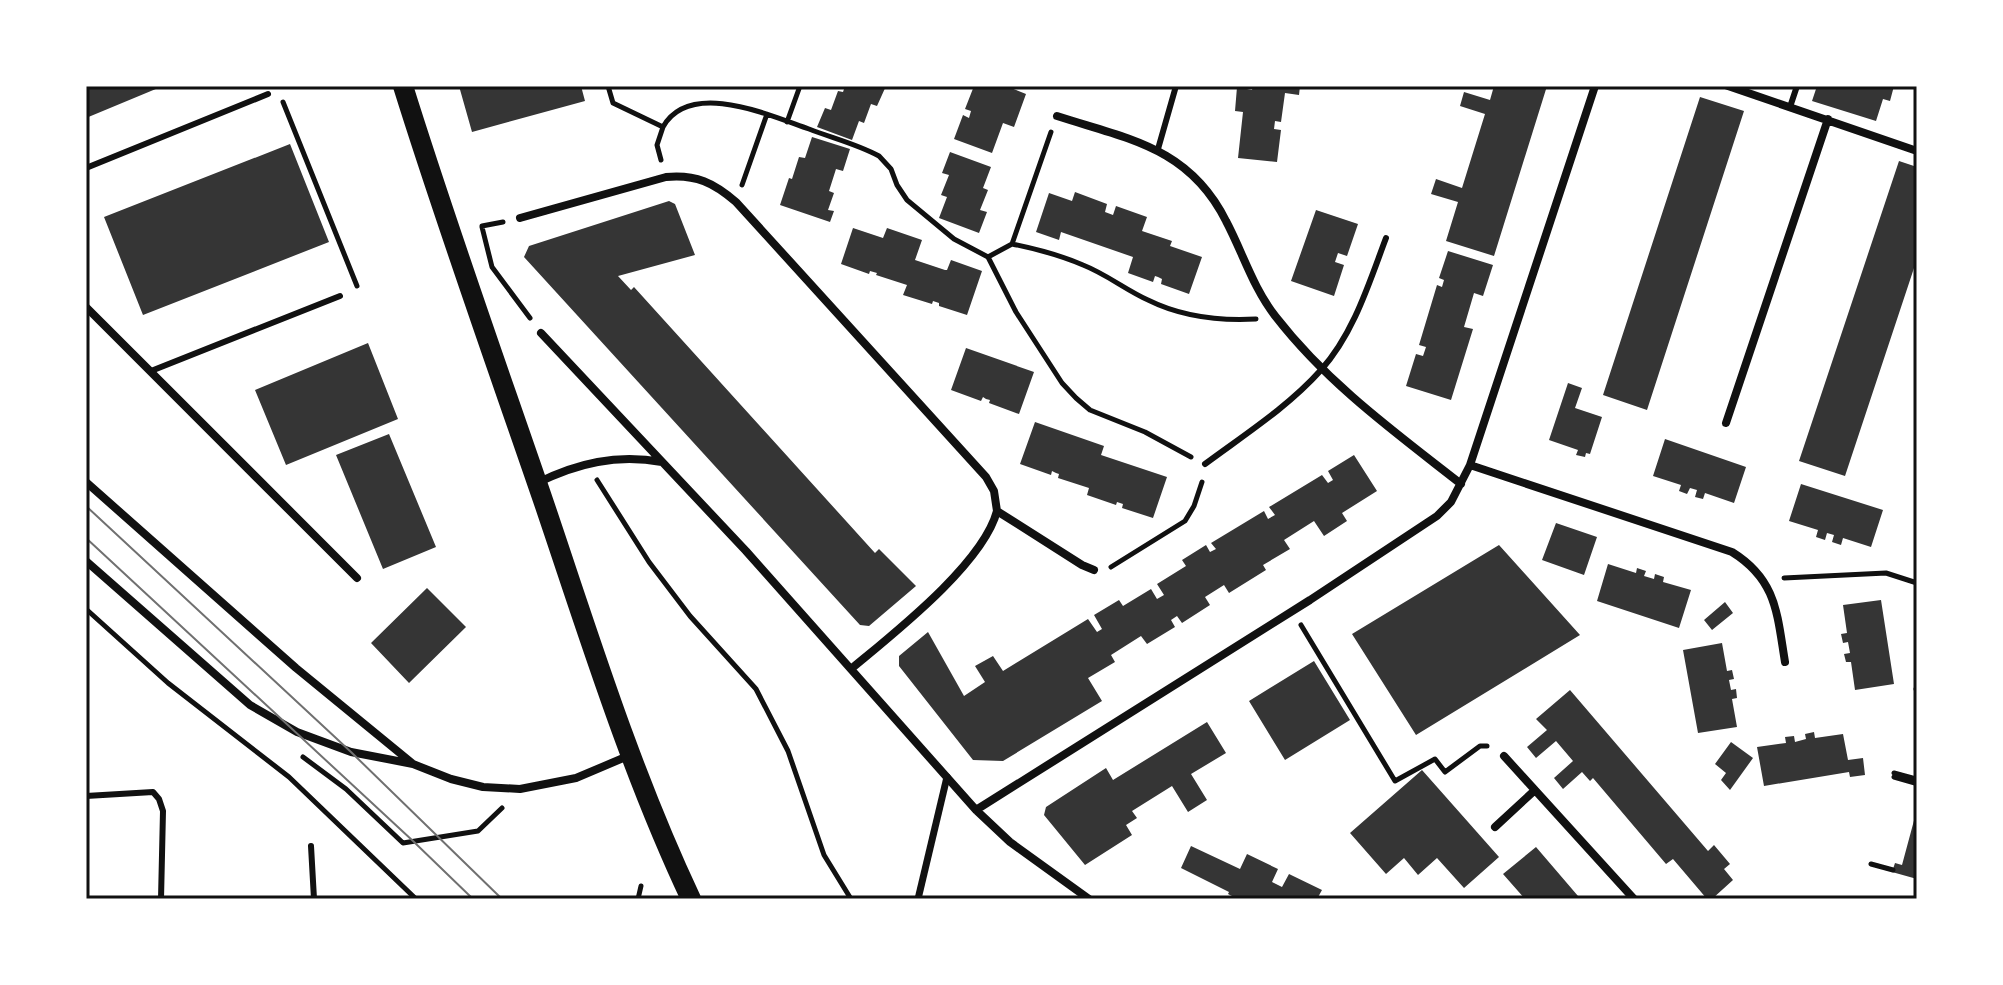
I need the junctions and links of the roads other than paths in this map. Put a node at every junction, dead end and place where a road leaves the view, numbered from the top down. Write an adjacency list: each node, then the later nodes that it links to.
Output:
1 (403, 86): 25 (main road)
2 (1176, 86): 10 (lane)
3 (1595, 86): 23 (street)
4 (1728, 86): 7 (street)
5 (1797, 86): 7 (lane)
6 (268, 94): 12 (lane)
7 (1790, 107): 9 (street)
8 (1057, 116): 10 (street)
9 (1828, 119): 11 (street); 20 (street)
10 (1158, 149): 18 (street)
11 (1917, 151)
12 (86, 168)
13 (520, 218): 27 (street)
14 (1386, 238): 18 (lane)
15 (340, 296): 19 (lane)
16 (86, 307): 19 (street)
17 (541, 333): 21 (street)
18 (1321, 370): 22 (lane); 26 (street)
19 (151, 371): 30 (street)
20 (1726, 423)
21 (663, 462): 25 (street); 32 (street)
22 (1205, 464)
23 (1470, 465): 26 (street); 31 (street)
24 (86, 482): 35 (street)
25 (537, 483): 33 (main road)
26 (1461, 484): 39 (street)
27 (997, 511): 29 (street); 32 (street)
28 (86, 561): 35 (street)
29 (1094, 570)
30 (357, 578)
31 (1785, 662)
32 (851, 669): 36 (street)
33 (629, 755): 35 (street); 44 (main road)
34 (1504, 756): 37 (street)
35 (413, 764)
36 (947, 777): 39 (street); 45 (street)
37 (1535, 790): 40 (street); 47 (street)
38 (86, 796): 42 (lane)
39 (976, 810): 46 (street)
40 (1495, 827)
41 (311, 846): 43 (lane)
42 (161, 899)
43 (314, 899)
44 (691, 899)
45 (918, 899)
46 (1089, 899)
47 (1634, 899)

